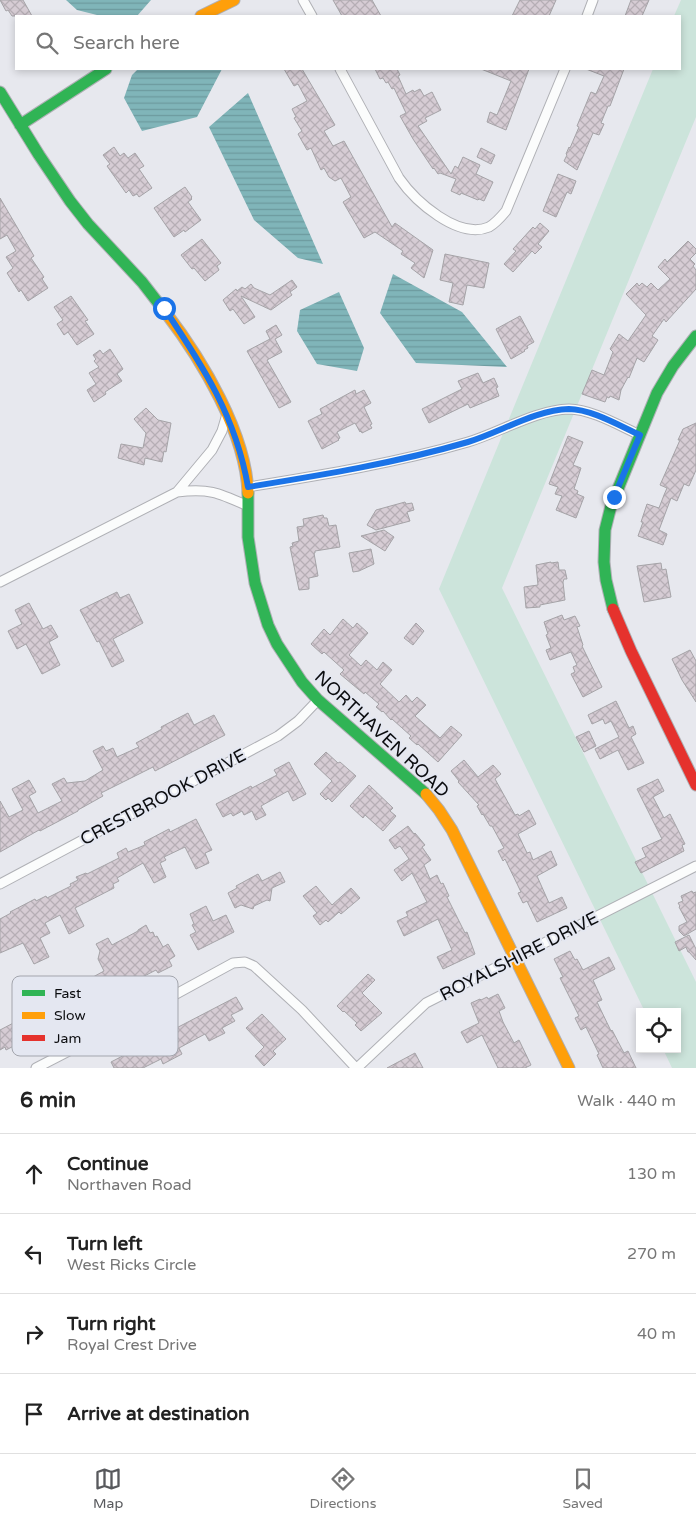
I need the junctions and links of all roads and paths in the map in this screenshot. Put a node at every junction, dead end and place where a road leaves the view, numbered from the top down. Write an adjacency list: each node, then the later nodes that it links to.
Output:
1 (234, 0): 4 (street)
2 (304, 0): 5 (street)
3 (593, 0): 6 (street)
4 (204, 15)
5 (312, 15)
6 (587, 15)
7 (104, 70): 11 (street)
8 (341, 70): 9 (street)
9 (565, 70)
10 (0, 92): 11 (street, NORTHAVEN ROAD)
11 (20, 125): 13 (street, NORTHAVEN ROAD)
12 (696, 336): 14 (street)
13 (227, 413): 15 (street, NORTHAVEN ROAD); 16 (street)
14 (640, 435): 15 (street); 20 (street)
15 (248, 487): 17 (street, NORTHAVEN ROAD)
16 (177, 492): 17 (street); 18 (street)
17 (248, 506): 19 (street, NORTHAVEN ROAD)
18 (0, 582)
19 (318, 700): 22 (street, CRESTBROOK DRIVE); 23 (street, NORTHAVEN ROAD)
20 (696, 785)
21 (696, 866): 23 (street, ROYALSHIRE DRIVE)
22 (0, 884)
23 (514, 958): 27 (street, ROYALSHIRE DRIVE); 28 (street, NORTHAVEN ROAD)
24 (178, 992): 27 (street)
25 (59, 1056): 26 (street)
26 (36, 1068)
27 (357, 1068)
28 (569, 1068)

